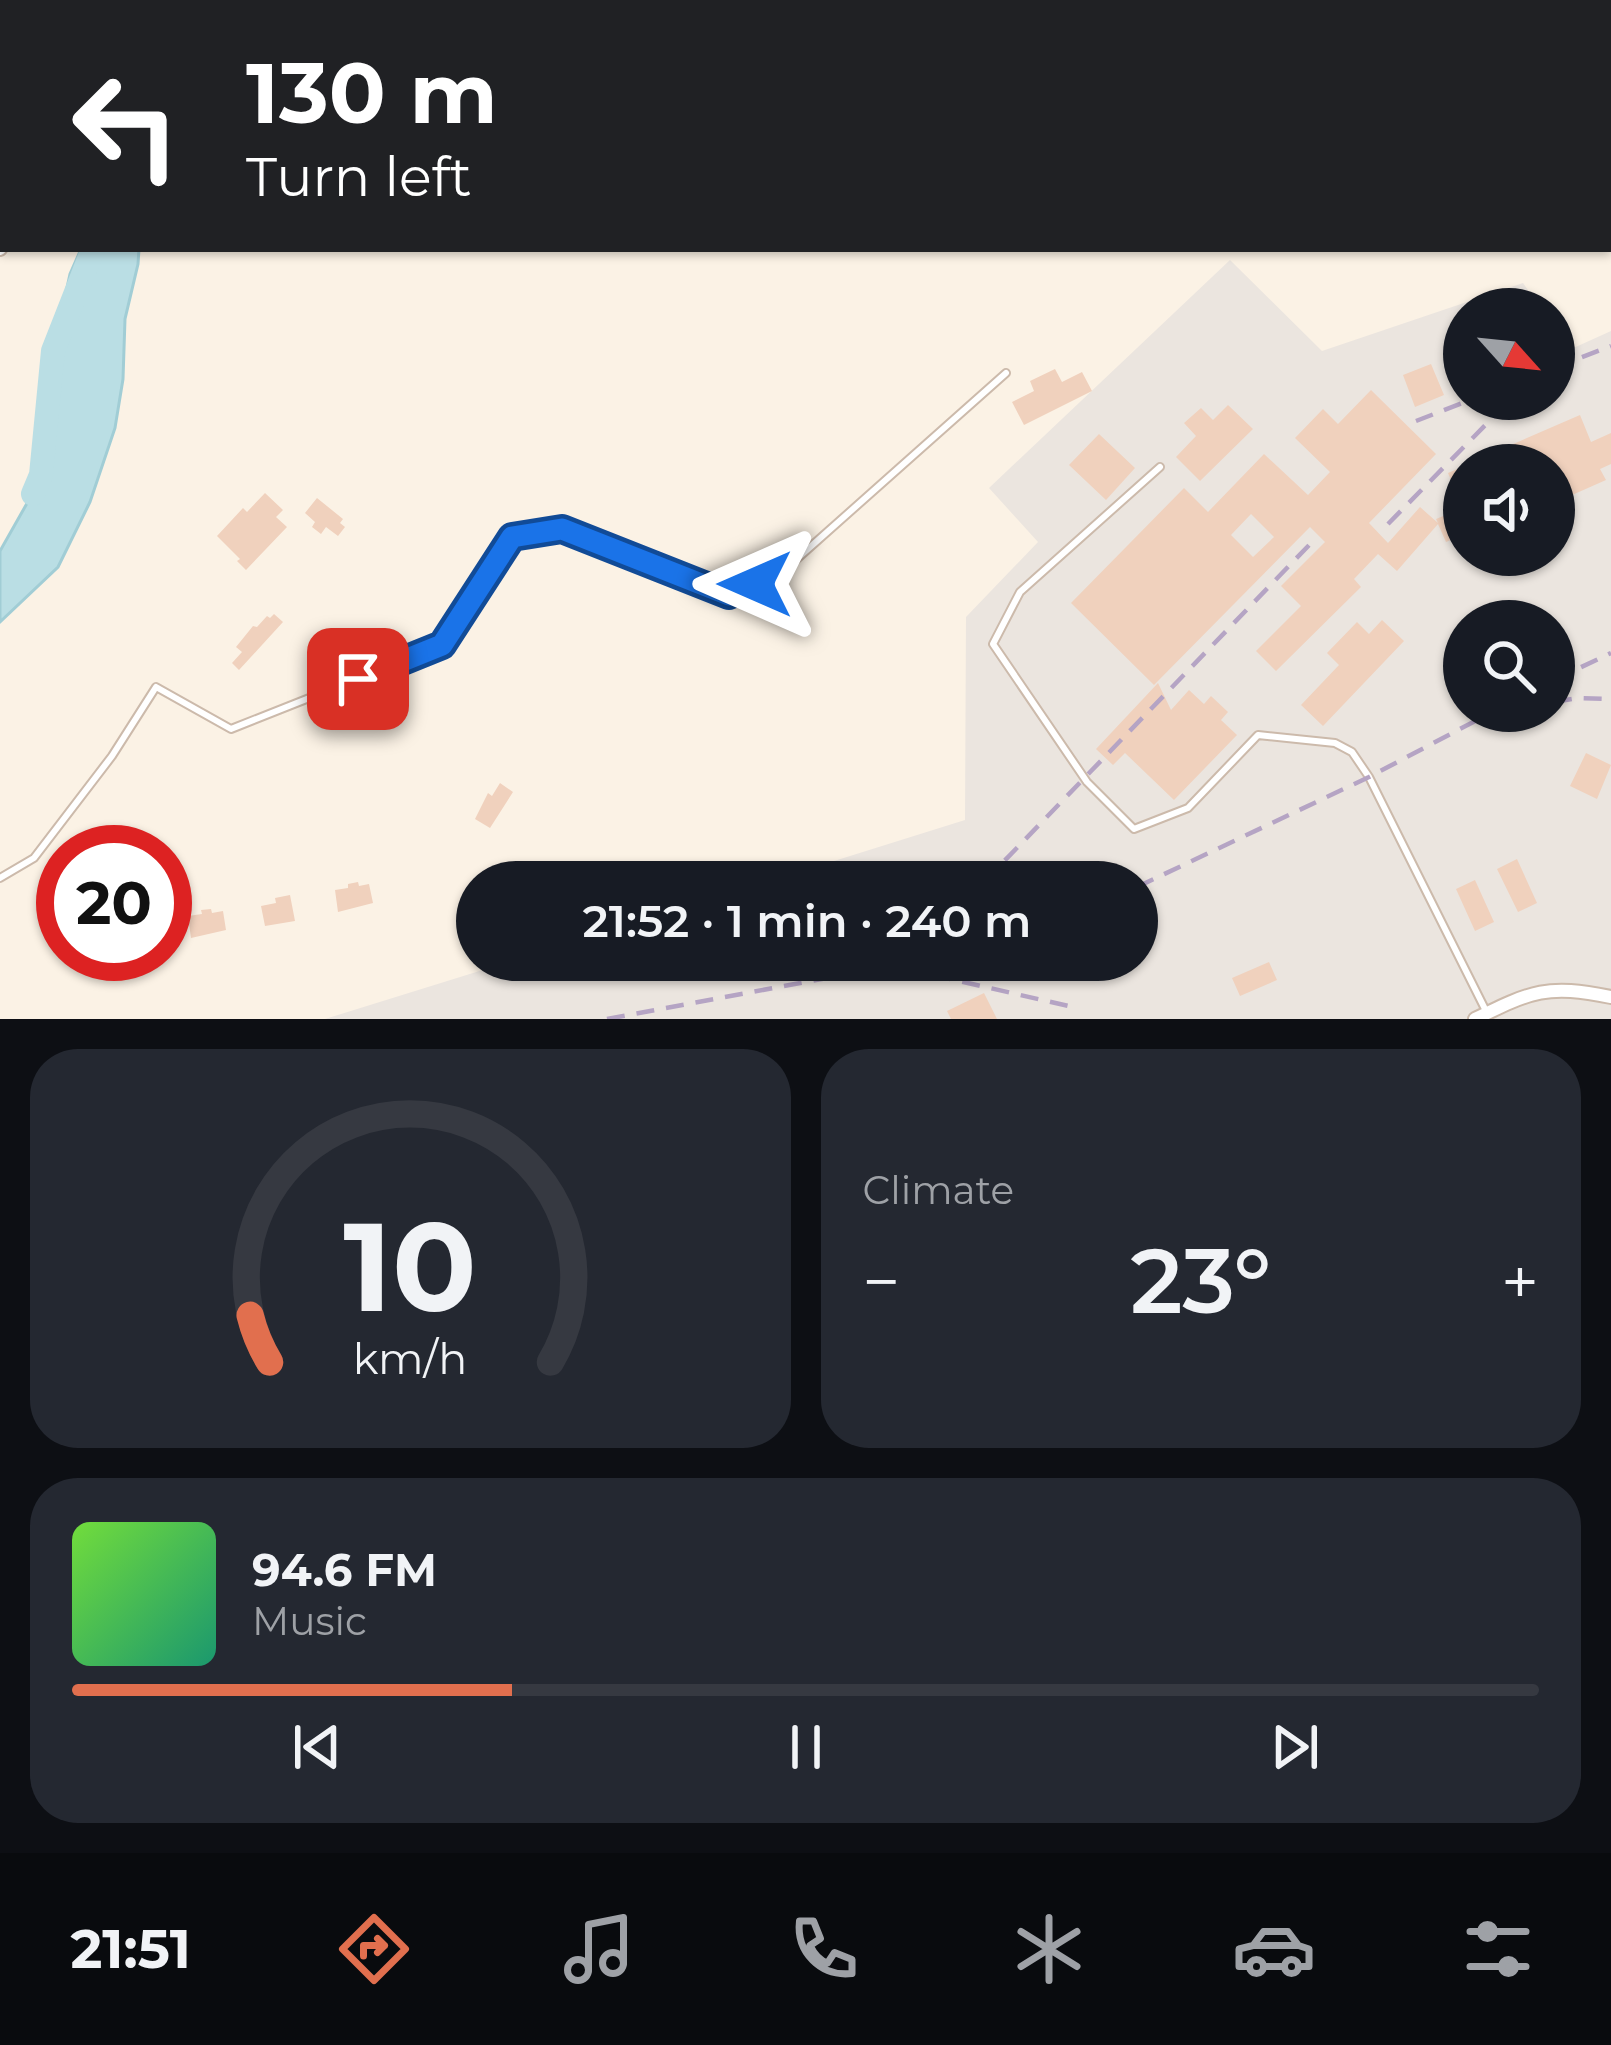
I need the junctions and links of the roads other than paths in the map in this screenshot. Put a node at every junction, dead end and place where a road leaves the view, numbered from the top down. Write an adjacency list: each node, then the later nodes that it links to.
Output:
1 (1006, 373): 3 (lane)
2 (1160, 467): 5 (lane)
3 (0, 878)
4 (1611, 997): 5 (street)
5 (1481, 1016)

